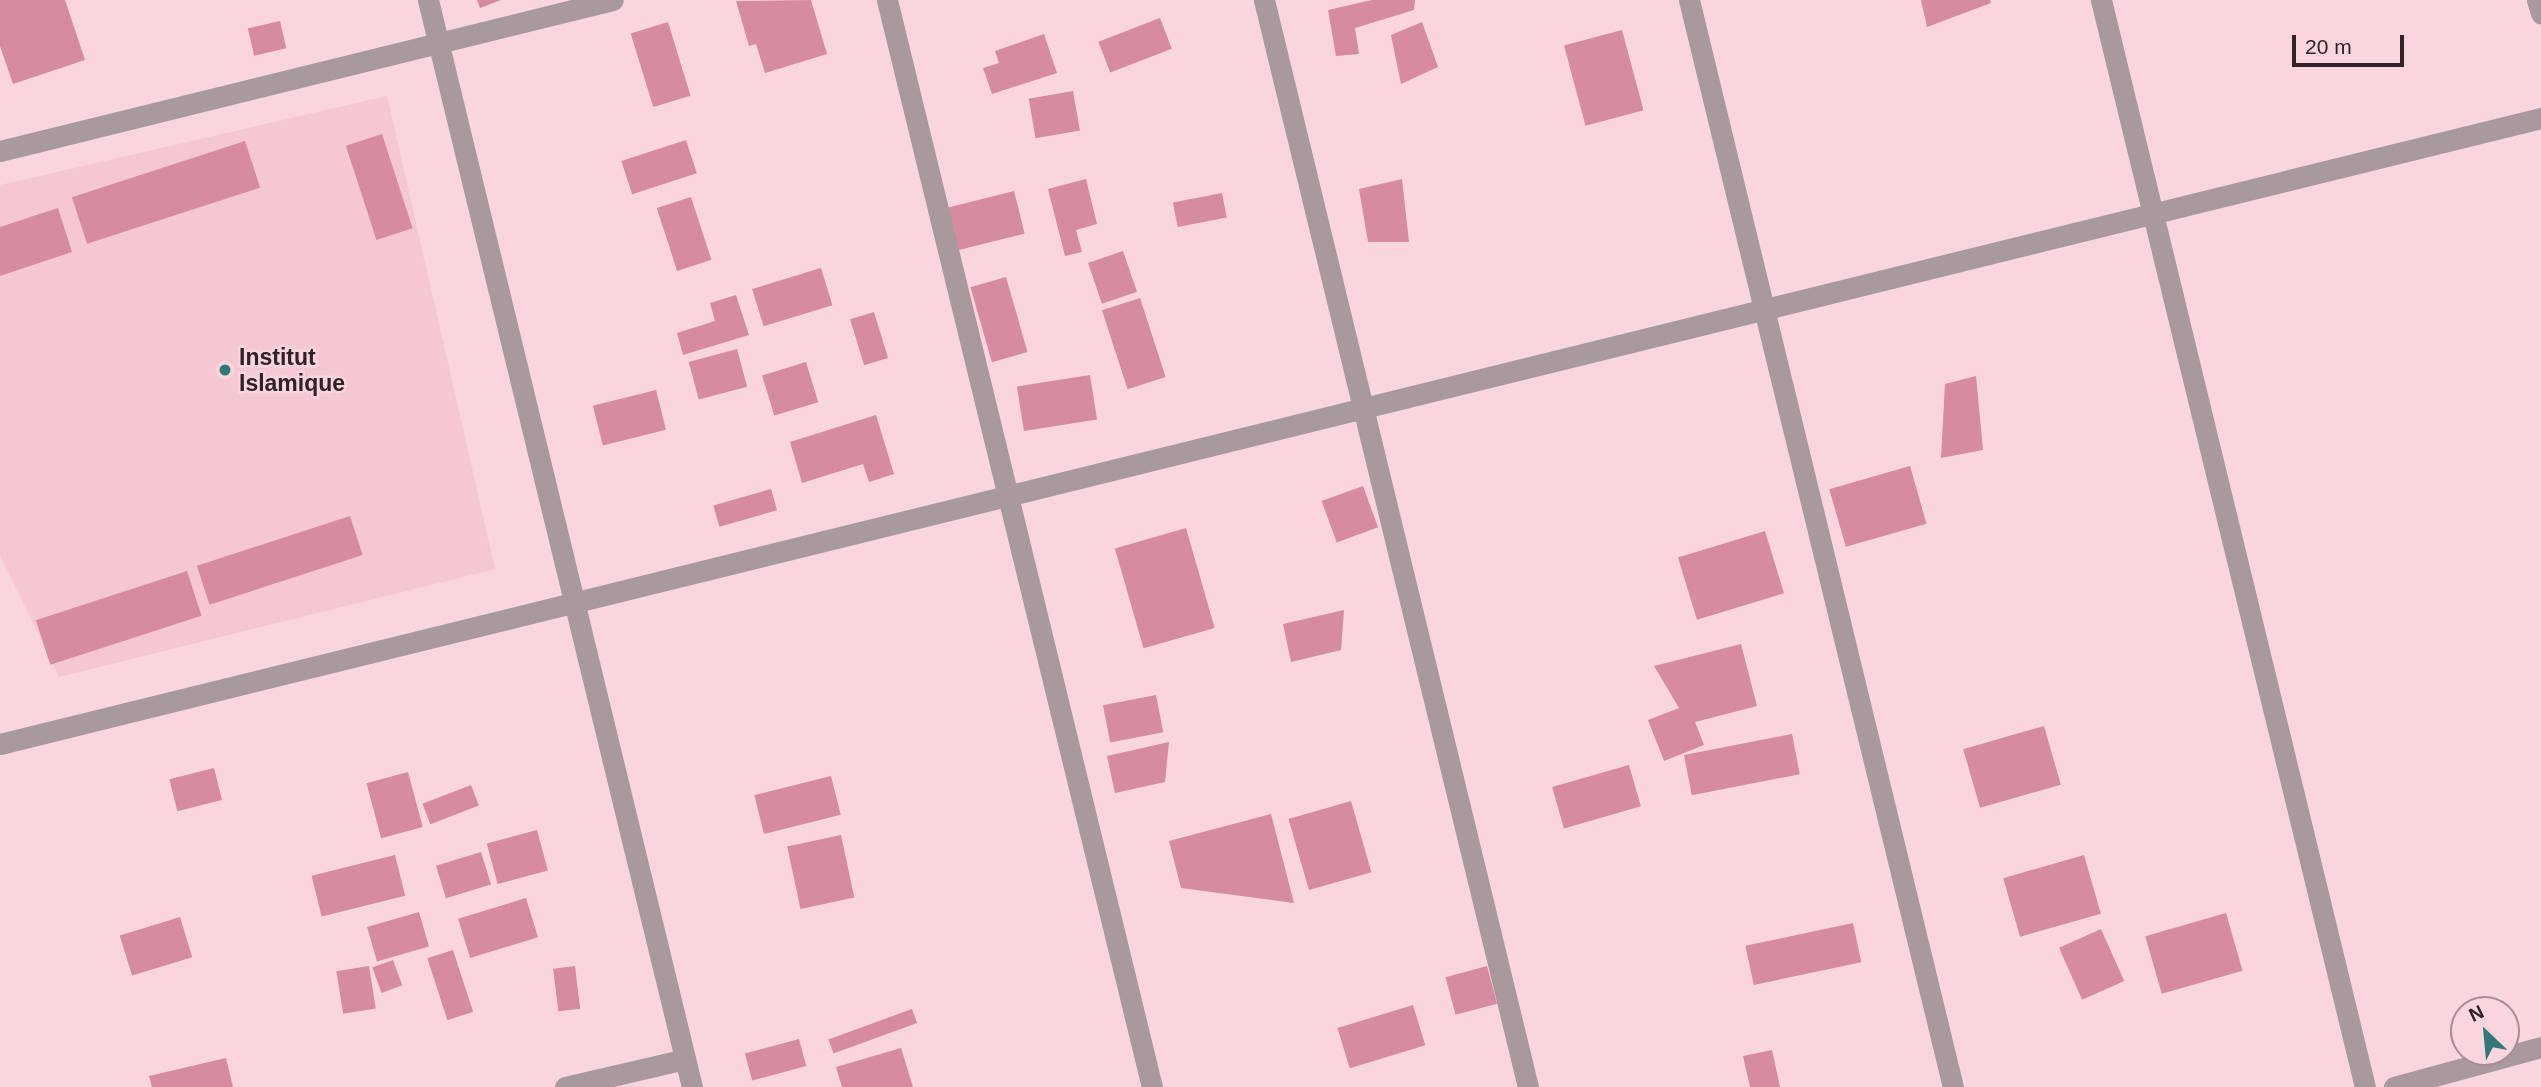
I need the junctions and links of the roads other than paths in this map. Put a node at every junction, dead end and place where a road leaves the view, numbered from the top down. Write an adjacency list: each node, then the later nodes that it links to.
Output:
1 (428, 0): 9 (street)
2 (613, 0): 9 (street)
3 (887, 0): 15 (street)
4 (1264, 0): 14 (street)
5 (1689, 0): 13 (street)
6 (2101, 0): 12 (street)
7 (2537, 0): 8 (street)
8 (2541, 13)
9 (438, 43): 11 (street); 16 (street)
10 (2541, 118): 12 (street)
11 (0, 150)
12 (2153, 215): 13 (street); 25 (street)
13 (1764, 311): 14 (street); 24 (street)
14 (1363, 409): 15 (street); 23 (street)
15 (1008, 496): 16 (street); 22 (street)
16 (574, 603): 17 (street); 19 (street)
17 (0, 744)
18 (2541, 1047): 26 (street)
19 (685, 1059): 20 (street); 21 (street)
20 (565, 1087)
21 (692, 1087)
22 (1152, 1087)
23 (1528, 1087)
24 (1953, 1087)
25 (2365, 1087)
26 (2394, 1087)

